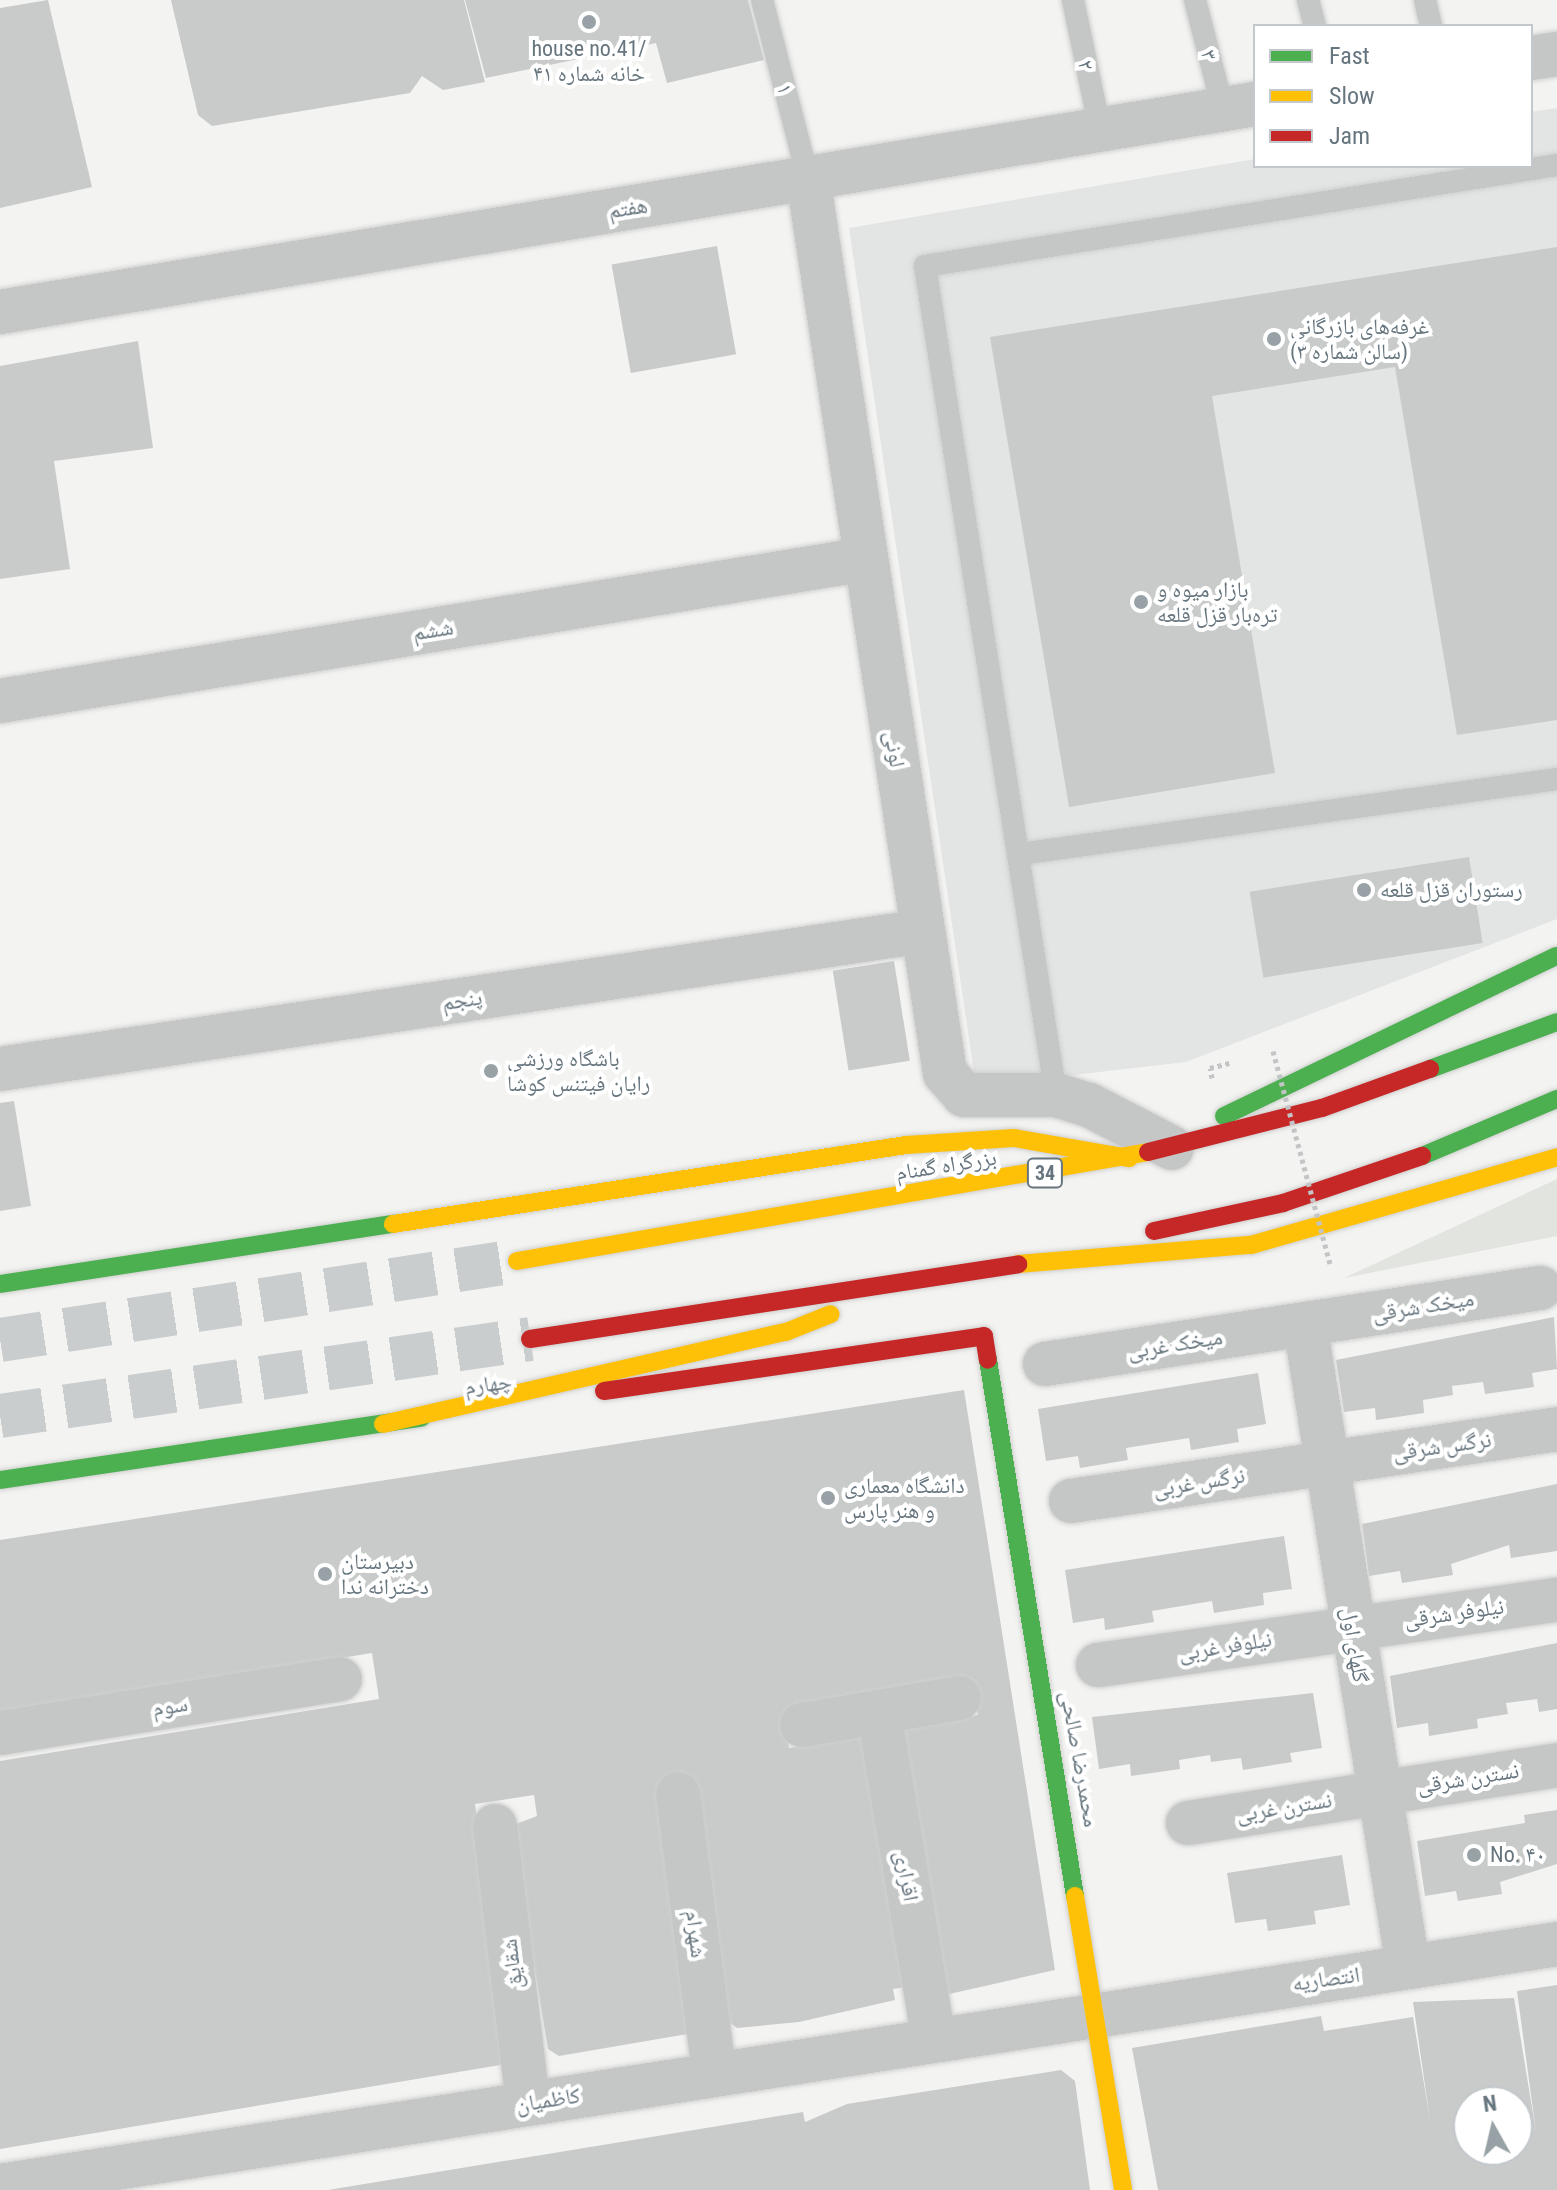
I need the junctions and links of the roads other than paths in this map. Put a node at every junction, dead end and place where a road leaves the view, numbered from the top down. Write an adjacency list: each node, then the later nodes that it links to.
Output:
1 (762, 0): 13 (lane, ۱)
2 (1073, 0): 11 (lane, ۲)
3 (1195, 0): 10 (lane, ۳)
4 (1308, 0): 6 (lane)
5 (1425, 0): 7 (lane)
6 (1314, 24)
7 (1431, 24)
8 (1557, 54): 9 (street)
9 (1533, 58)
10 (1239, 107): 11 (street, هفتم)
11 (1100, 129): 13 (street, هفتم)
12 (1557, 165): 18 (lane)
13 (808, 178): 14 (street, هفتم); 15 (street, لونی)
14 (0, 312)
15 (866, 559): 16 (street, ششم); 19 (street, لونی)
16 (0, 701)
17 (1557, 779): 18 (lane)
18 (1020, 854): 22 (lane)
19 (923, 931): 23 (street, پنجم); 24 (street, لونی)
20 (1557, 956): 27 (main road)
21 (1557, 1022): 27 (main road, بزرگراه گمنام / 34)
22 (1049, 1027): 24 (lane); 25 (lane)
23 (0, 1069)
24 (964, 1095): 25 (street)
25 (1056, 1095): 27 (street)
26 (1557, 1099): 31 (main road)
27 (1172, 1148): 29 (main road, بزرگراه گمنام / 34)
28 (1557, 1157): 31 (main road)
29 (1129, 1158): 30 (main road, بزرگراه گمنام / 34); 32 (main road)
30 (517, 1261)
31 (991, 1266): 33 (main road)
32 (0, 1284)
33 (904, 1284): 37 (main road); 39 (main road)
34 (1540, 1288): 35 (street, میخک شرقی)
35 (1305, 1324): 38 (street, میخک غربی); 41 (street, گلهای اول)
36 (984, 1336): 39 (main road, چهارم); 59 (main road, محمدرضا صالحی)
37 (530, 1339)
38 (1045, 1364)
39 (383, 1424): 42 (main road, چهارم)
40 (1557, 1429): 41 (street, نرگس شرقی)
41 (1326, 1462): 43 (street, نرگس غربی); 45 (street, گلهای اول)
42 (0, 1480)
43 (1071, 1501)
44 (1557, 1600): 45 (street, نیلوفر شرقی)
45 (1351, 1627): 46 (street, نیلوفر غربی); 53 (street, گلهای اول)
46 (1098, 1665)
47 (340, 1679): 51 (street, سوم)
48 (959, 1698): 49 (street)
49 (879, 1712): 50 (street); 60 (street, اقراری)
50 (802, 1725)
51 (0, 1733)
52 (1557, 1765): 53 (street, نسترن شرقی)
53 (1380, 1792): 55 (street, نسترن غربی); 58 (street, گلهای اول)
54 (678, 1794): 61 (street, شهرام)
55 (1188, 1823)
56 (495, 1826): 62 (street, شقایق)
57 (1557, 1944): 58 (street, انتصاریه)
58 (1408, 1966): 59 (street, انتصاریه)
59 (1095, 2013): 60 (street, کاظمیان); 64 (main road, محمدرضا صالحی)
60 (934, 2039): 61 (street, کاظمیان)
61 (714, 2073): 62 (street, کاظمیان)
62 (528, 2103): 63 (street, کاظمیان)
63 (0, 2186)
64 (1123, 2190)

